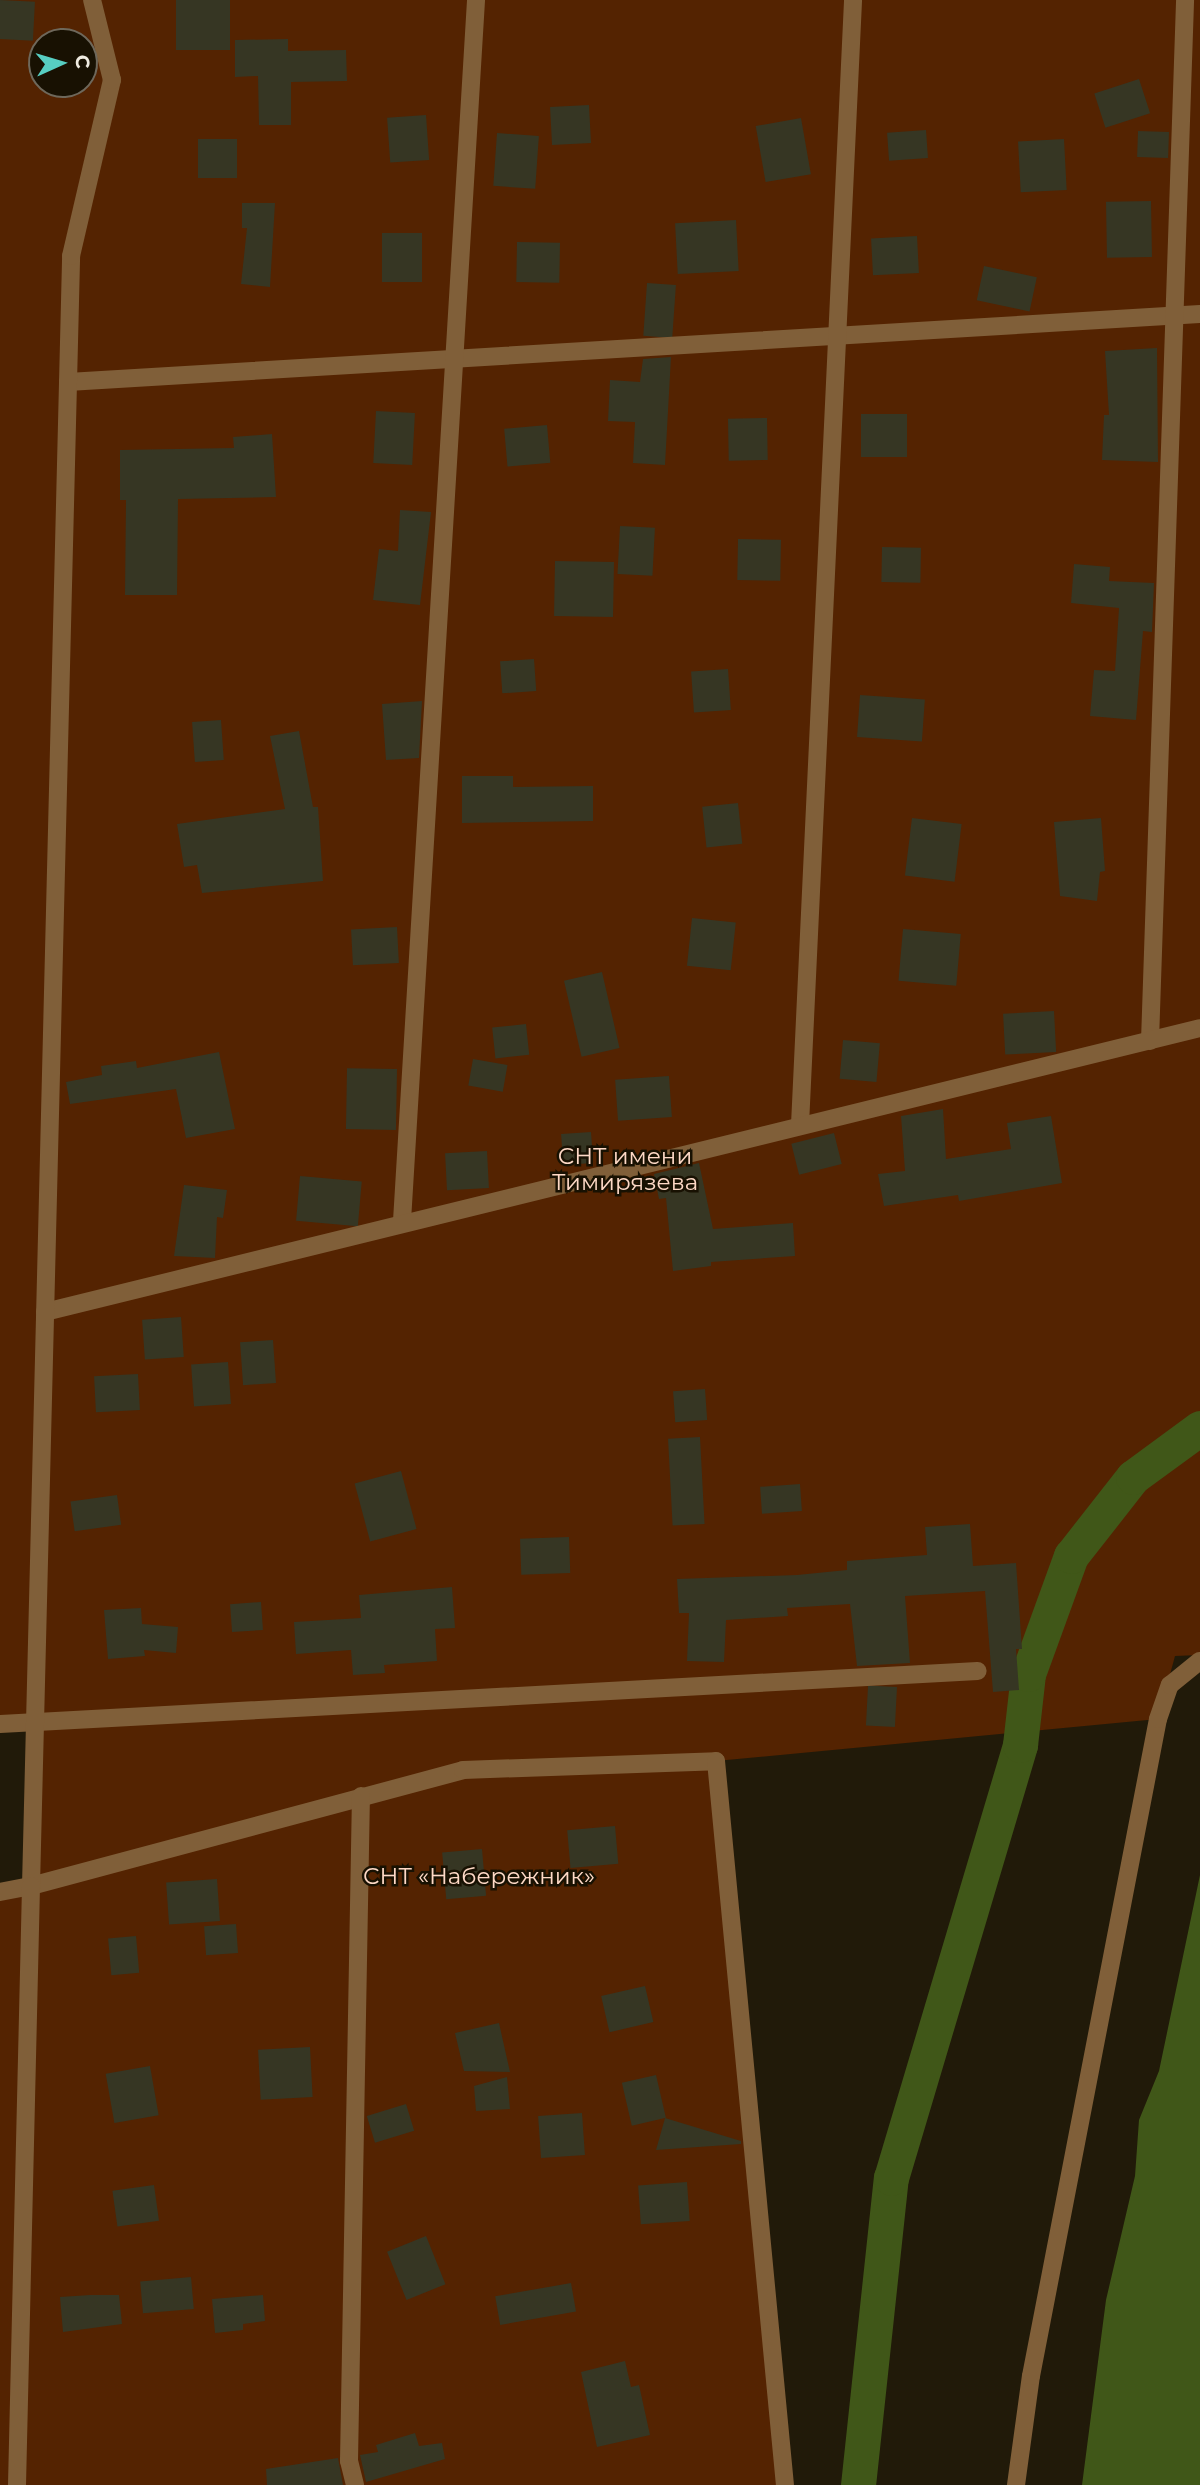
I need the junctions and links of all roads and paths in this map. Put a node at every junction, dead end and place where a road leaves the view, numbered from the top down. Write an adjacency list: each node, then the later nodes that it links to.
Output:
1 (92, 0): 9 (street)
2 (476, 0): 8 (street)
3 (853, 0): 7 (street)
4 (1185, 0): 6 (street)
5 (1200, 314): 6 (street)
6 (1174, 315): 7 (street); 11 (street)
7 (837, 337): 8 (street); 12 (street)
8 (457, 359): 9 (street); 13 (street)
9 (68, 382): 14 (street)
10 (1200, 1028): 11 (street)
11 (1150, 1041): 12 (street)
12 (800, 1125): 13 (street)
13 (402, 1221): 14 (street)
14 (46, 1312): 17 (street)
15 (1200, 1661): 25 (street)
16 (978, 1671): 17 (street)
17 (36, 1722): 18 (street); 20 (street)
18 (0, 1724)
19 (360, 1796): 20 (street); 23 (street); 24 (street)
20 (31, 1886): 21 (street); 22 (street)
21 (0, 1892)
22 (17, 2485)
23 (355, 2485)
24 (785, 2485)
25 (1016, 2485)

